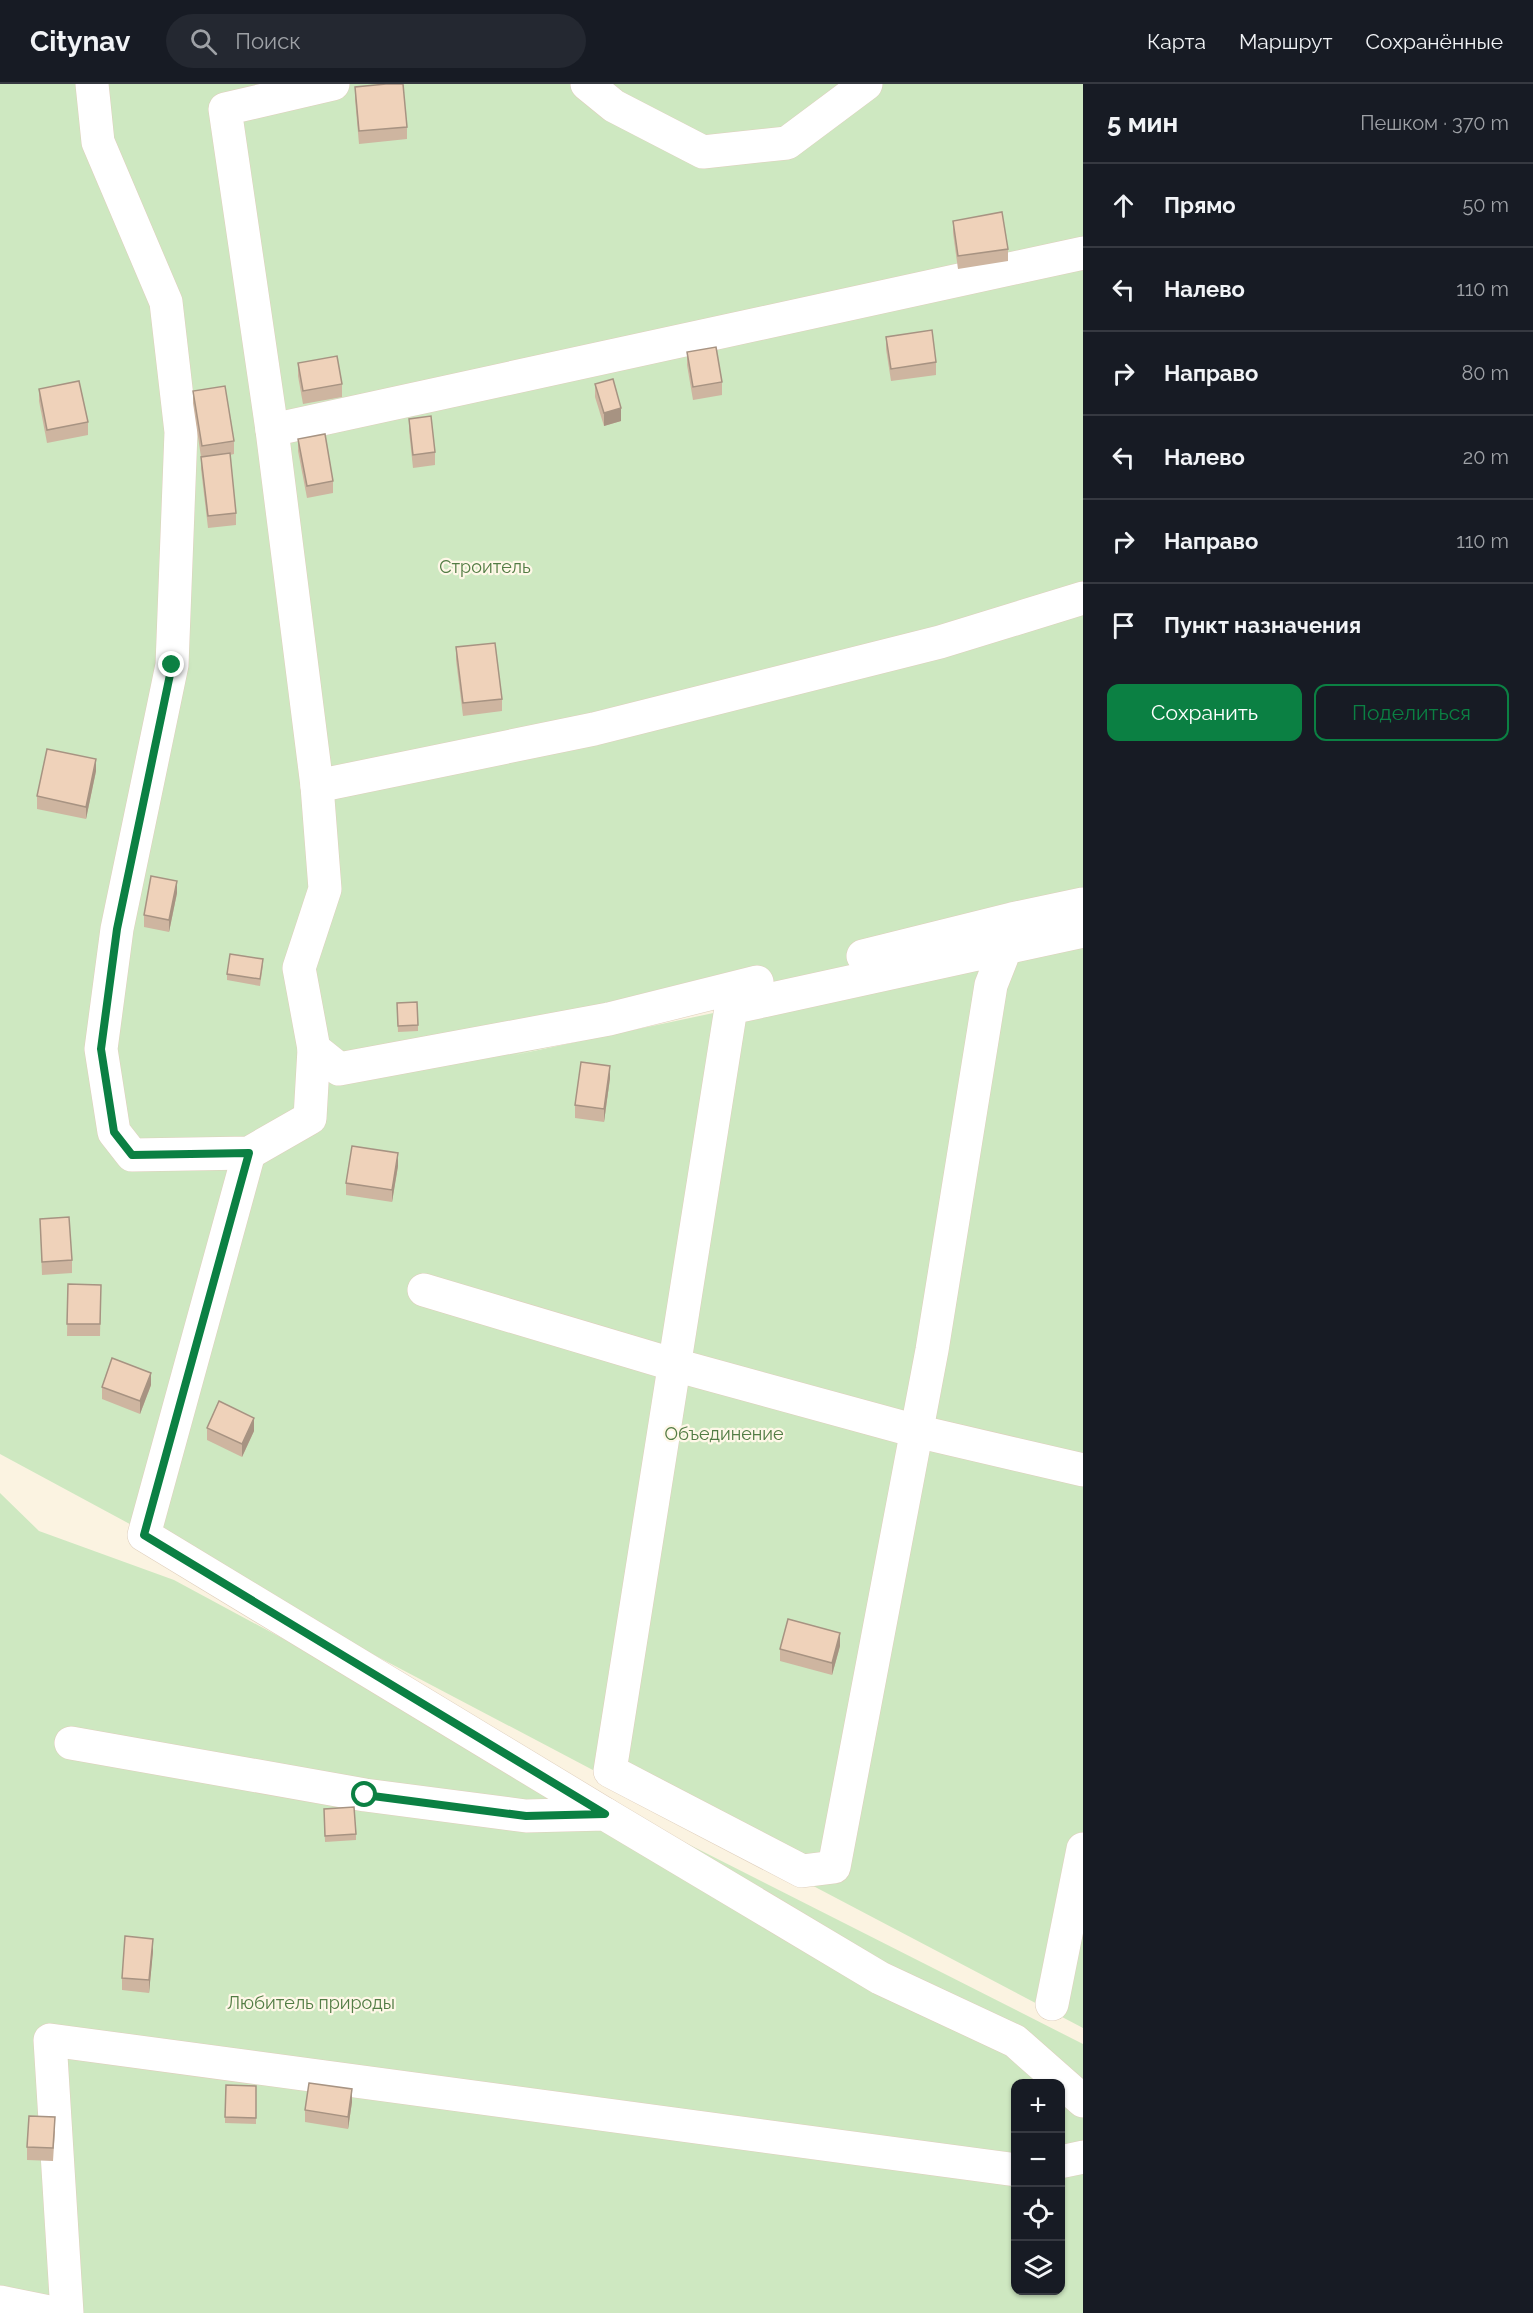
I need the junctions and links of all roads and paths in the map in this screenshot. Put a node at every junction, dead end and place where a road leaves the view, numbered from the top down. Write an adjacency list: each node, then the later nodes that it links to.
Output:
1 (92, 84): 13 (lane)
2 (333, 84): 6 (lane)
3 (587, 84): 4 (lane)
4 (866, 84)
5 (1083, 253): 6 (lane)
6 (272, 430): 8 (lane)
7 (1083, 598): 8 (lane)
8 (317, 786): 12 (lane)
9 (1083, 904): 12 (lane)
10 (1083, 931): 11 (lane)
11 (1006, 947): 15 (lane); 16 (lane)
12 (314, 1049): 13 (lane)
13 (249, 1153): 19 (lane)
14 (424, 1290): 15 (lane)
15 (675, 1365): 16 (lane); 16 (lane)
16 (916, 1431): 17 (lane)
17 (1083, 1470)
18 (71, 1743): 19 (lane)
19 (605, 1814): 22 (lane)
20 (1083, 1849): 21 (lane)
21 (1052, 2004)
22 (1083, 2101)
23 (1083, 2157): 24 (lane)
24 (1065, 2161)
25 (1011, 2169): 28 (lane)
26 (0, 2302): 27 (lane)
27 (54, 2313)
28 (67, 2313)

